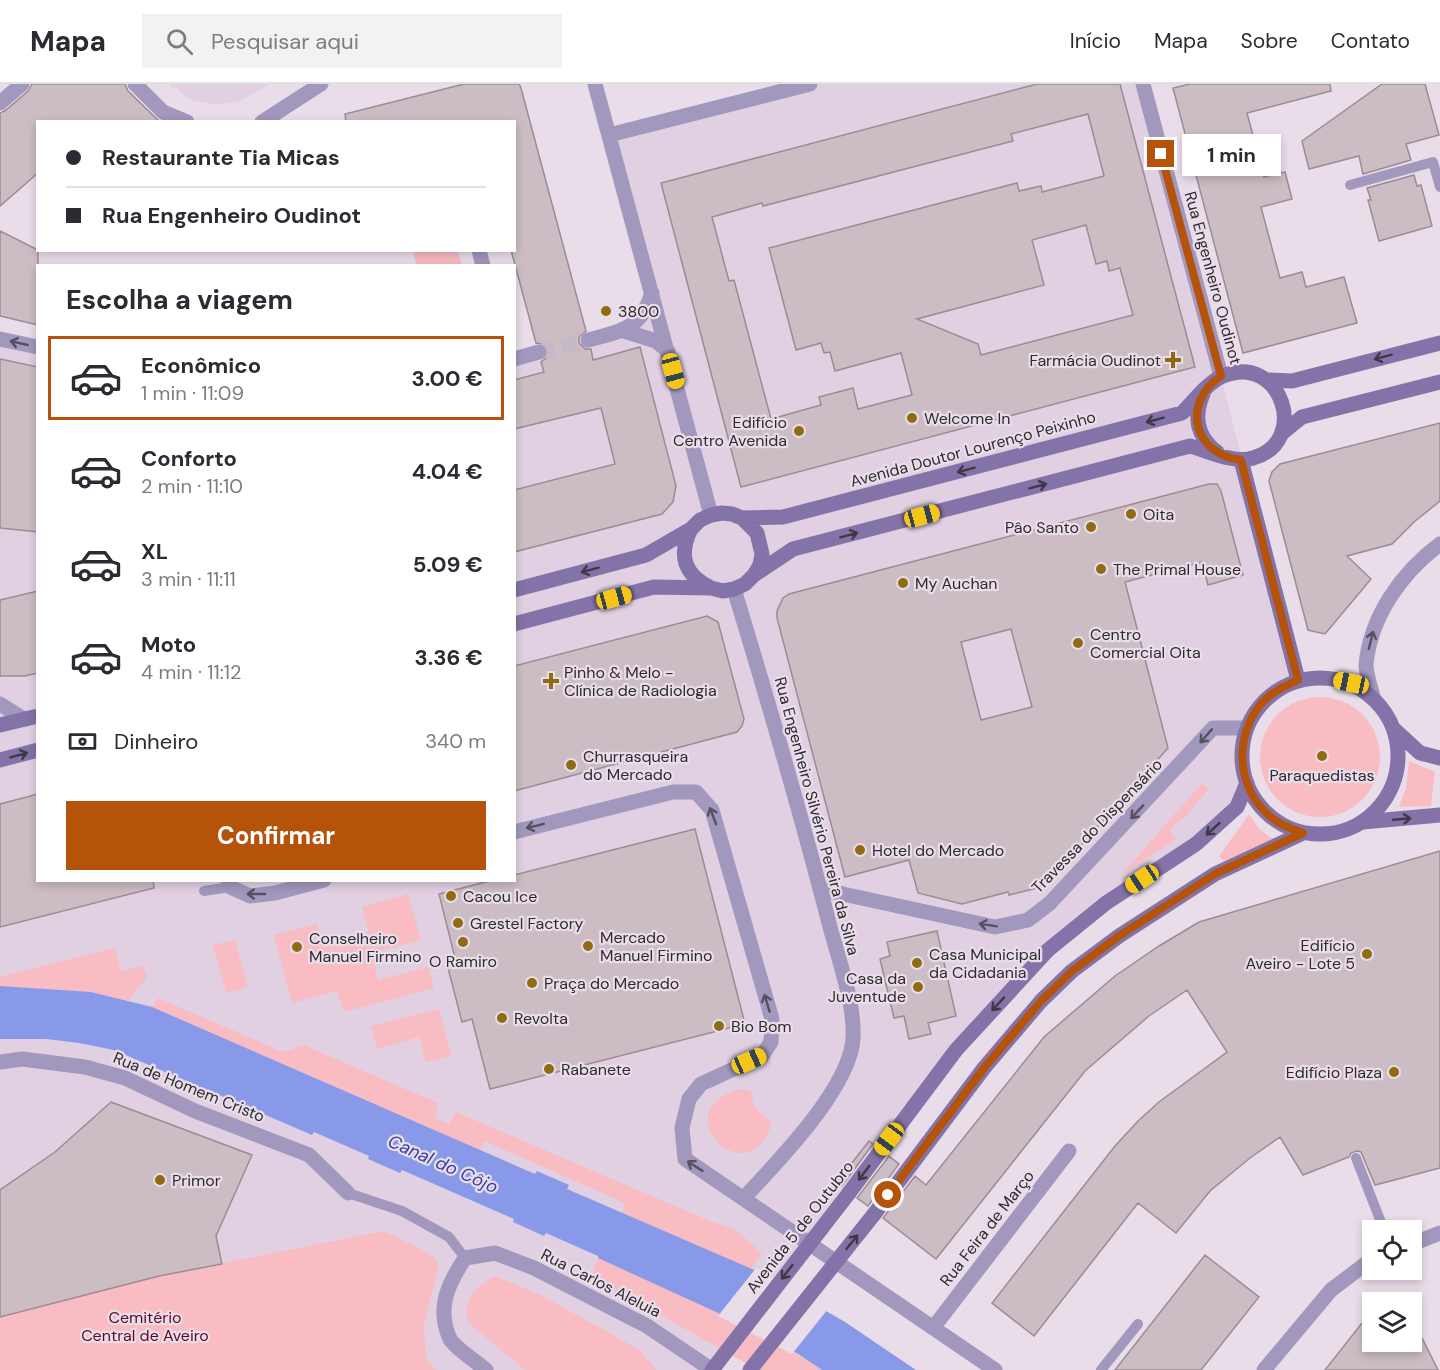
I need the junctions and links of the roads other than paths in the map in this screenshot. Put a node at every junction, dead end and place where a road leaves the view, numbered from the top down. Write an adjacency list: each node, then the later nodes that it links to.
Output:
1 (22, 84): 7 (street)
2 (135, 84): 8 (street)
3 (321, 84): 9 (street)
4 (595, 84): 10 (street)
5 (810, 84): 10 (street)
6 (1143, 84): 22 (street, Rua Engenheiro Oudinot)
7 (0, 103)
8 (182, 120)
9 (265, 120)
10 (609, 135): 13 (street)
11 (1350, 185): 12 (lane)
12 (1440, 188)
13 (652, 293): 14 (street); 19 (street)
14 (624, 331): 16 (street); 19 (street)
15 (0, 339): 18 (street, one-way to 15)
16 (588, 340)
17 (1440, 343): 23 (main road, one-way to 23)
18 (36, 347)
19 (668, 351): 29 (street)
20 (538, 352): 21 (street)
21 (516, 358)
22 (1221, 376): 23 (main road); 25 (main road, Avenida Doutor Lourenço Peixinho)
23 (1268, 380): 26 (main road)
24 (1440, 382): 26 (main road)
25 (1204, 392): 27 (main road); 30 (main road, Avenida Doutor Lourenço Peixinho, one-way to 30)
26 (1281, 434): 28 (main road)
27 (1219, 454): 28 (main road); 33 (main road, one-way to 27)
28 (1241, 460): 38 (main road)
29 (711, 515): 30 (main road, Avenida Doutor Lourenço Peixinho); 31 (main road)
30 (742, 518): 33 (main road)
31 (691, 528): 34 (main road); 35 (main road, one-way to 35)
32 (1440, 544): 39 (street, one-way to 32)
33 (754, 575): 36 (main road)
34 (711, 588): 36 (main road); 37 (main road)
35 (516, 589)
36 (734, 589): 55 (street, Rua Engenheiro Silvério Pereira da Silva)
37 (516, 623)
38 (1298, 680): 39 (main road); 43 (main road)
39 (1374, 697): 44 (main road)
40 (0, 704): 41 (street)
41 (31, 717): 42 (main road)
42 (0, 725)
43 (1246, 728): 48 (main road); 55 (street, Travessa do Dispensário, one-way to 55)
44 (1395, 730): 46 (main road); 50 (main road)
45 (36, 751): 47 (main road, one-way to 45)
46 (1440, 758)
47 (0, 760)
48 (1247, 783): 52 (main road); 70 (main road, Avenida 5 de Outubro, one-way to 70, bridge)
49 (1440, 815): 50 (main road, one-way to 49)
50 (1363, 822): 52 (main road)
51 (516, 831): 61 (street, one-way to 51)
52 (1303, 833): 71 (main road, one-way to 52, bridge)
53 (316, 882): 54 (street, one-way to 54)
54 (229, 884): 56 (lane)
55 (820, 889): 61 (street, Rua Engenheiro Silvério Pereira da Silva)
56 (204, 891)
57 (0, 1062): 60 (street, Rua de Homem Cristo)
58 (1069, 1151): 68 (street, Rua Feira de Março)
59 (1356, 1158): 62 (lane)
60 (348, 1193): 65 (lane)
61 (744, 1198): 68 (street)
62 (1380, 1220)
63 (1440, 1233): 64 (street)
64 (1422, 1240)
65 (465, 1258): 69 (street); 70 (street, Rua Carlos Aleluia)
66 (1362, 1267): 74 (street)
67 (1138, 1324): 73 (lane)
68 (933, 1328): 72 (street)
69 (486, 1370)
70 (712, 1370)
71 (750, 1370)
72 (995, 1370)
73 (1101, 1370)
74 (1264, 1370)

